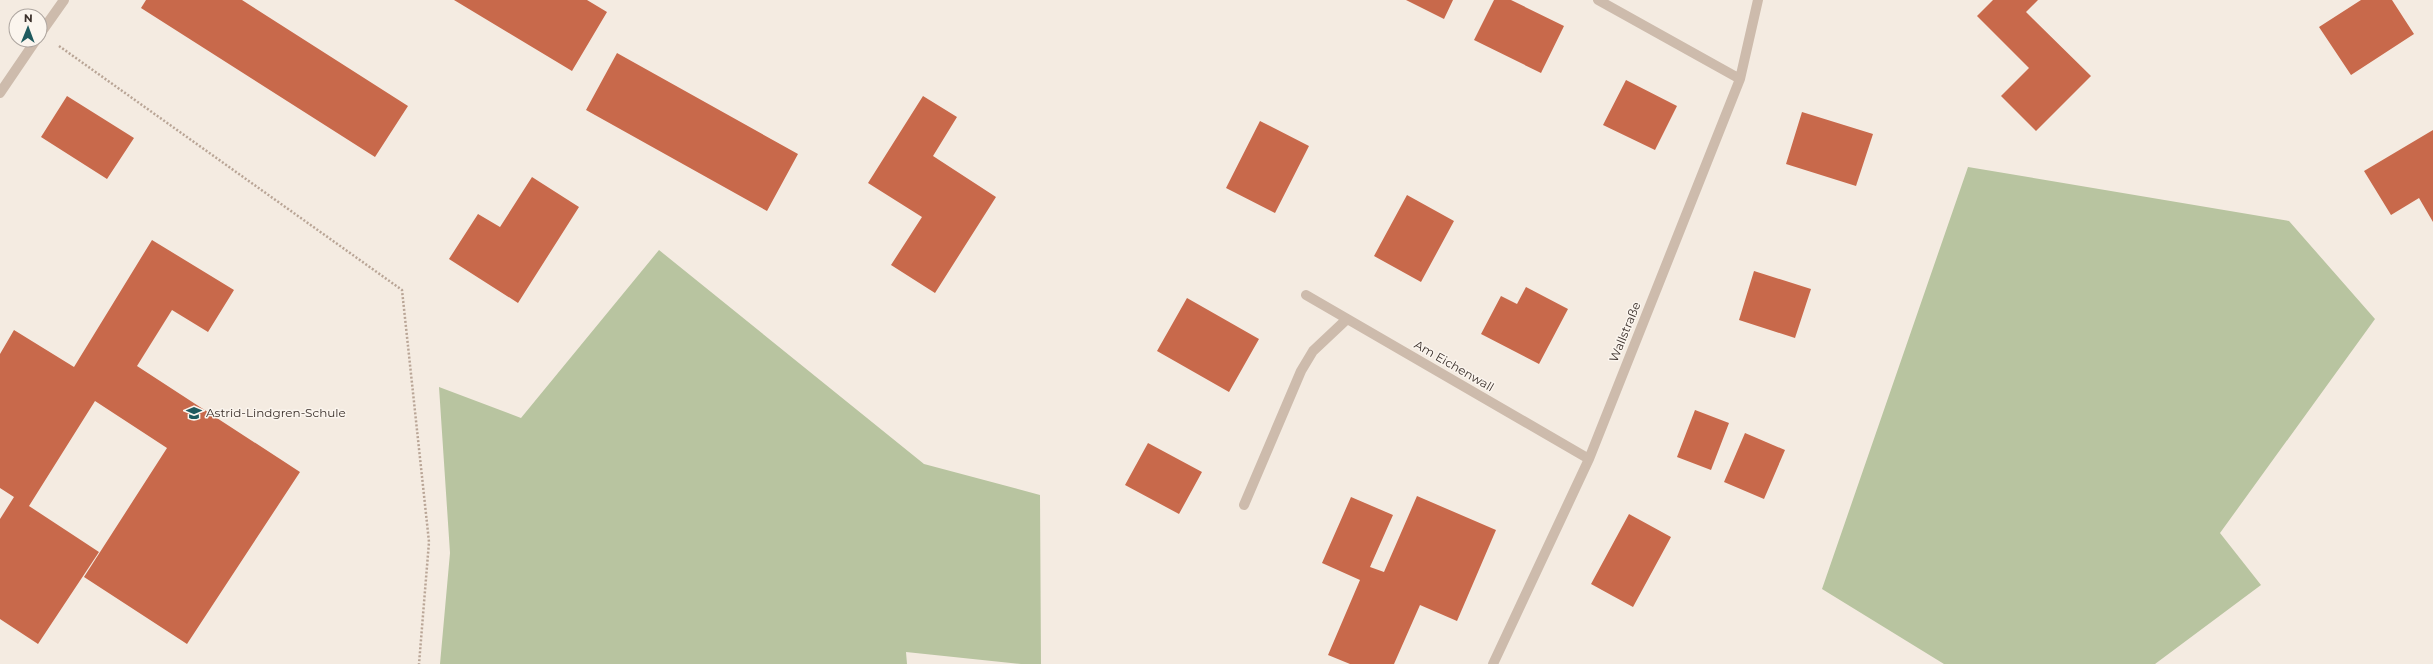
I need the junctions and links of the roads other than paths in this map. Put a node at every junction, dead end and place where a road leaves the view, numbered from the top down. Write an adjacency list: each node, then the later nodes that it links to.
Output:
1 (64, 0): 4 (street)
2 (1598, 0): 6 (street)
3 (1758, 0): 6 (street, Wallstraße)
4 (48, 23)
5 (31, 48): 7 (street)
6 (1740, 79): 10 (street, Wallstraße)
7 (0, 93)
8 (1306, 295): 9 (street, Am Eichenwall)
9 (1347, 319): 10 (street, Am Eichenwall); 11 (street)
10 (1589, 459): 12 (street, Wallstraße)
11 (1244, 505)
12 (1494, 663)

